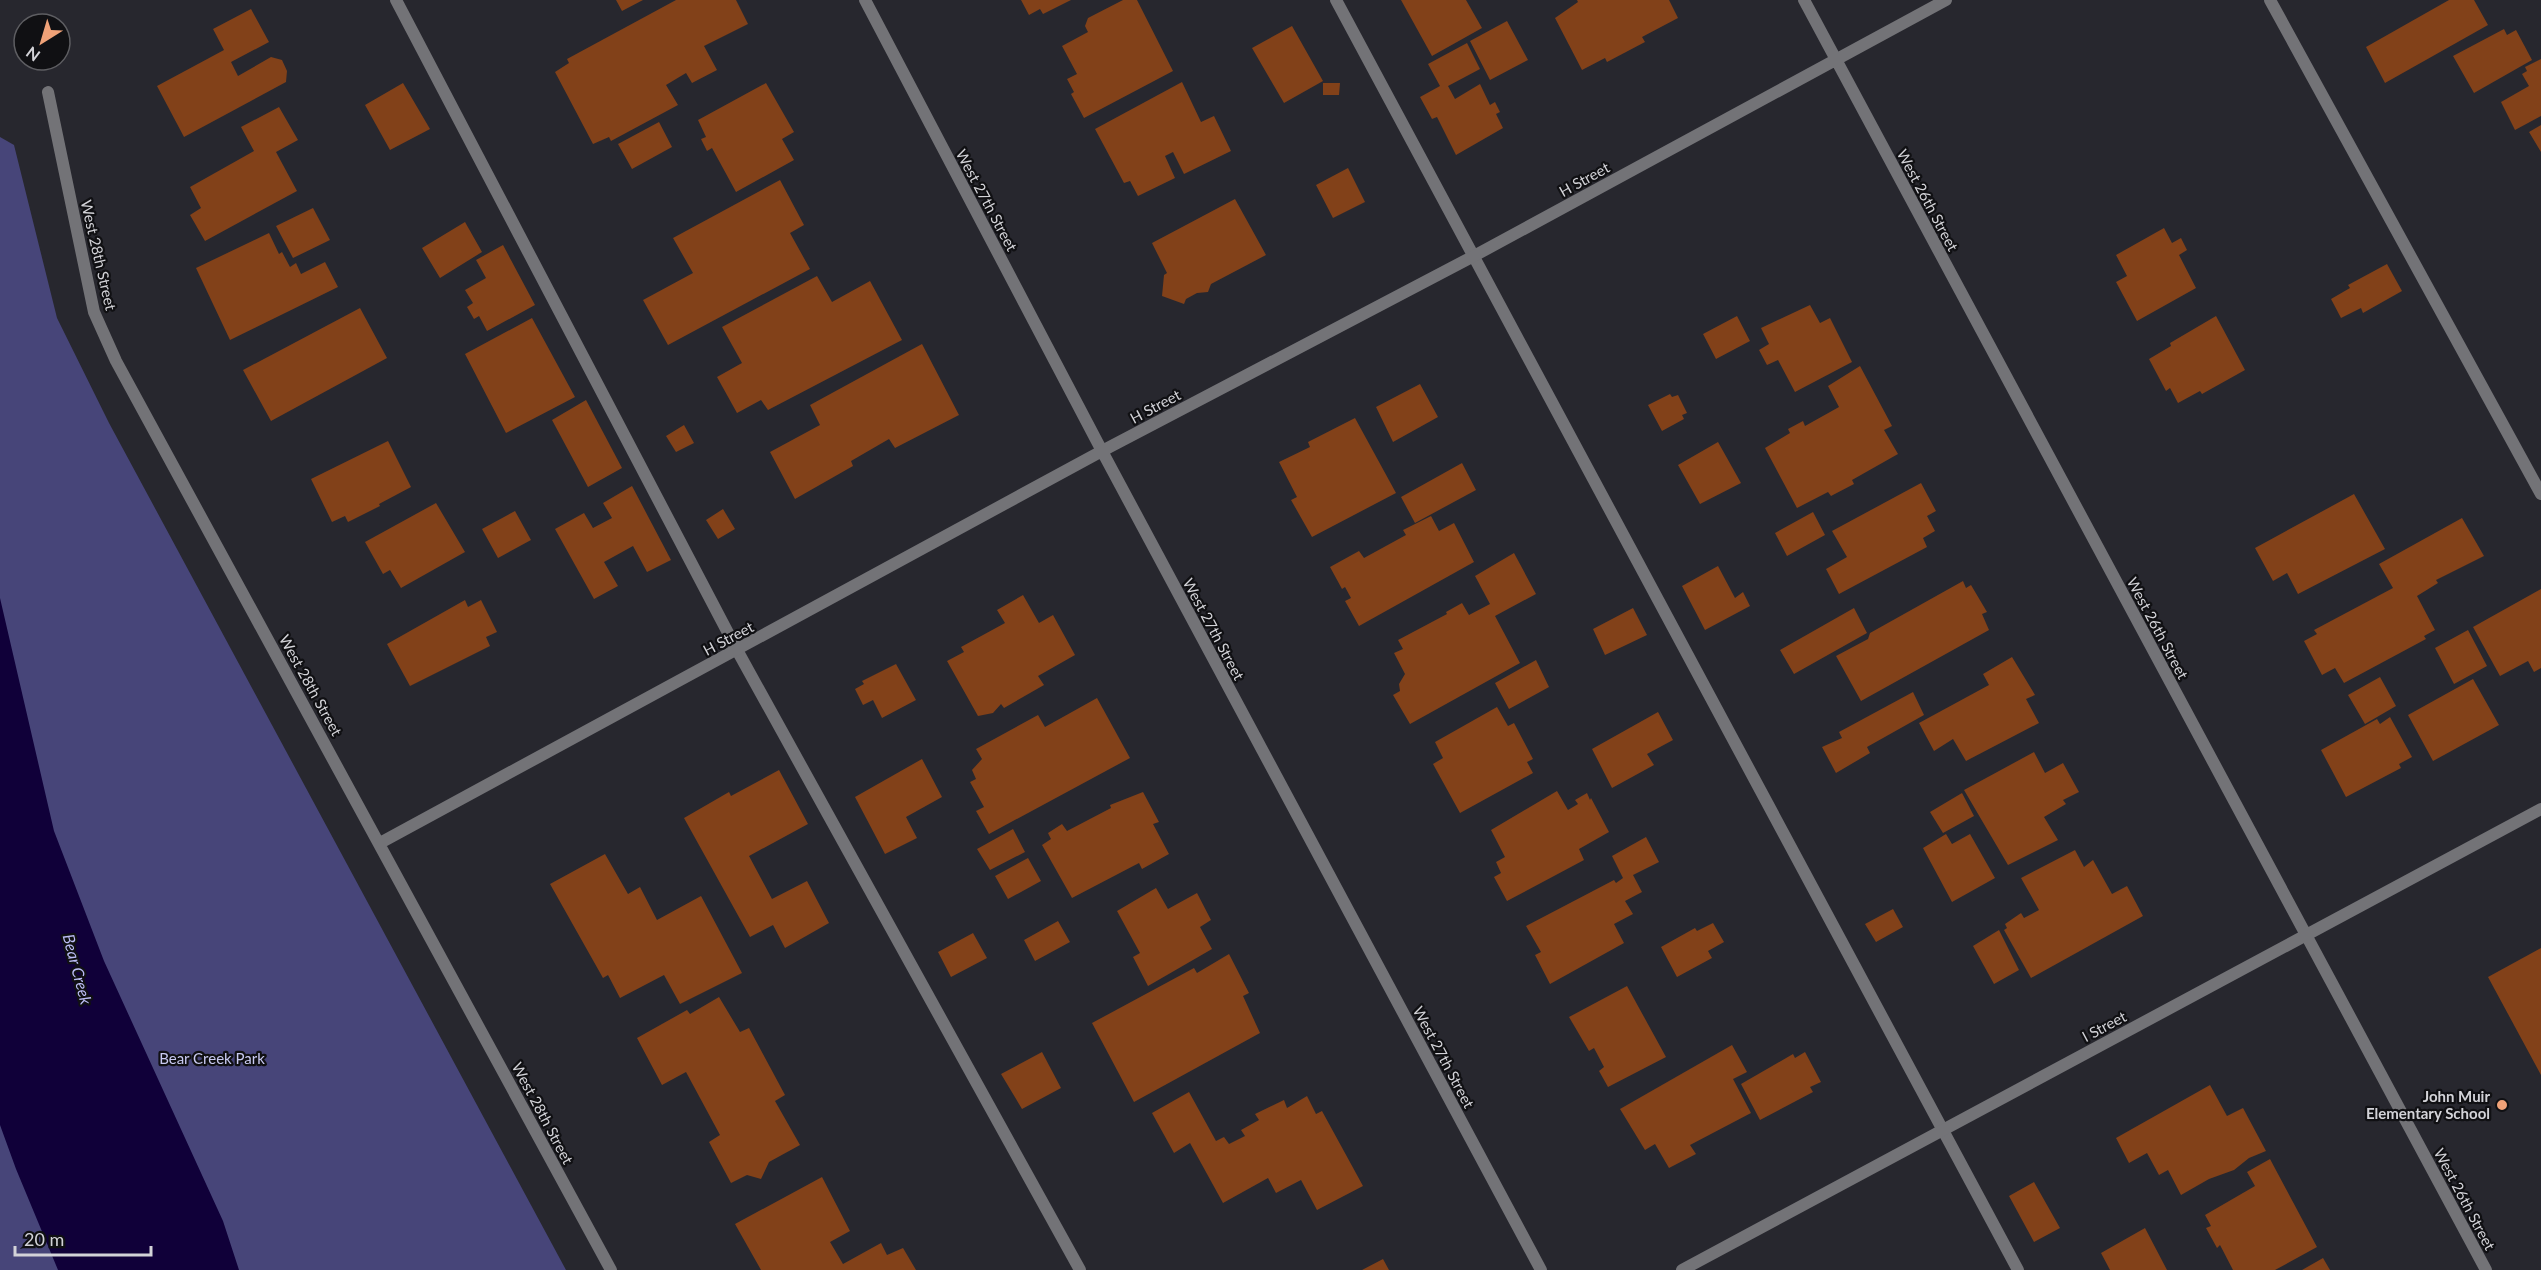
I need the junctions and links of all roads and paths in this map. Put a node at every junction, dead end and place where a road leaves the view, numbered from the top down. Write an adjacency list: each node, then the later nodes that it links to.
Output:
1 (396, 0): 12 (street)
2 (865, 0): 10 (street, West 27th Street)
3 (1336, 0): 9 (street)
4 (1804, 0): 7 (street, West 26th Street)
5 (1946, 0): 7 (street, H Street)
6 (2270, 0): 11 (street)
7 (1835, 59): 9 (street, H Street); 15 (street, West 26th Street)
8 (48, 92): 14 (street, West 28th Street)
9 (1472, 257): 10 (street, H Street); 16 (street)
10 (1101, 451): 12 (street, H Street); 19 (street, West 27th Street)
11 (2541, 494)
12 (737, 650): 14 (street, H Street); 18 (street)
13 (2541, 809): 15 (street, I Street)
14 (380, 843): 17 (street, West 28th Street)
15 (2306, 934): 16 (street, I Street); 22 (street, West 26th Street)
16 (1944, 1130): 20 (street, I Street); 21 (street)
17 (611, 1270)
18 (1080, 1270)
19 (1541, 1270)
20 (1682, 1270)
21 (2018, 1270)
22 (2486, 1270)

